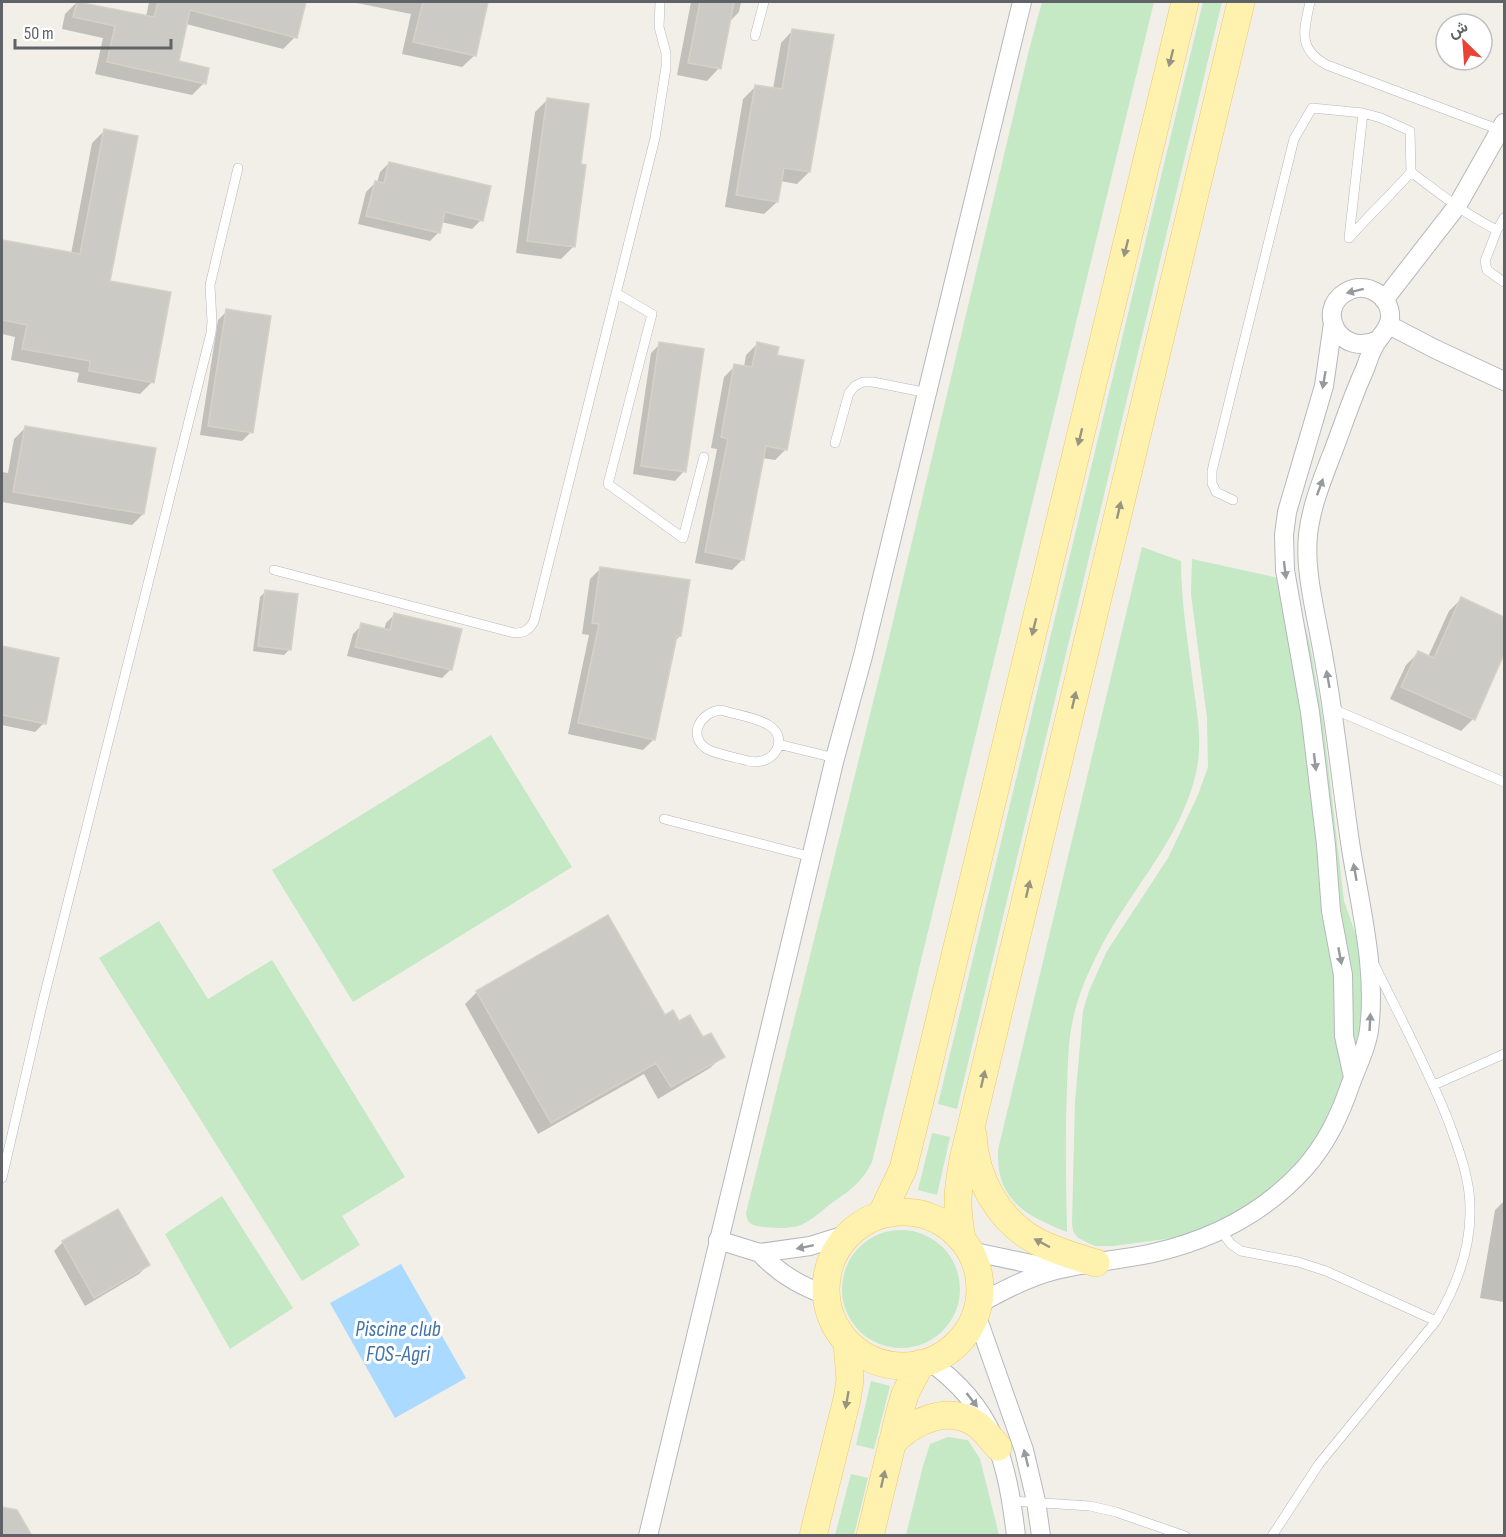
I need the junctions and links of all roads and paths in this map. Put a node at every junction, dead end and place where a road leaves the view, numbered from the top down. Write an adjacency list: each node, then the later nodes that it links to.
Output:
1 (660, 2): 16 (lane)
2 (764, 2): 7 (lane)
3 (1022, 2): 22 (street)
4 (1185, 2): 39 (main road, one-way to 39)
5 (1241, 2): 37 (main road, one-way to 5)
6 (1310, 2): 9 (lane)
7 (755, 36)
8 (1363, 113): 11 (lane); 11 (lane); 25 (lane)
9 (1502, 126): 12 (street)
10 (238, 168): 38 (lane)
11 (1411, 172): 12 (lane)
12 (1457, 206): 14 (lane); 17 (street)
13 (1504, 218): 14 (lane)
14 (1497, 230): 15 (lane)
15 (1504, 282)
16 (616, 293): 24 (lane); 26 (lane)
17 (1384, 300): 18 (street, one-way to 18); 19 (street)
18 (1333, 322): 20 (street); 35 (street, one-way to 35)
19 (1389, 324): 20 (street); 21 (street)
20 (1378, 340): 27 (street, one-way to 20)
21 (1504, 381)
22 (928, 393): 23 (lane); 29 (street)
23 (835, 443)
24 (704, 457)
25 (1233, 500)
26 (274, 570)
27 (1333, 709): 30 (lane); 33 (street, one-way to 27)
28 (778, 744): 28 (lane); 29 (lane)
29 (836, 758): 32 (street)
30 (1504, 782)
31 (664, 819): 32 (lane)
32 (812, 857): 42 (street)
33 (1367, 950): 35 (street, one-way to 33); 36 (lane)
34 (1504, 1054): 36 (lane)
35 (1353, 1077): 40 (street)
36 (1434, 1085): 49 (lane)
37 (973, 1123): 43 (main road); 45 (main road, one-way to 37)
38 (2, 1178)
39 (881, 1215): 41 (main road); 43 (main road)
40 (1221, 1232): 45 (street); 49 (lane)
41 (848, 1234): 44 (street, one-way to 44); 47 (main road)
42 (718, 1240): 44 (street); 56 (street)
43 (966, 1245): 46 (street); 48 (main road)
44 (760, 1253): 47 (street)
45 (1096, 1263): 46 (street)
46 (1057, 1270): 48 (street)
47 (826, 1295): 50 (main road)
48 (977, 1309): 51 (main road); 55 (street, one-way to 48)
49 (1436, 1321): 62 (lane)
50 (847, 1342): 51 (main road); 57 (main road, one-way to 57)
51 (925, 1362): 52 (main road); 53 (street, one-way to 53)
52 (892, 1443): 53 (main road); 58 (main road, one-way to 52)
53 (998, 1447): 54 (street)
54 (1012, 1501): 55 (lane); 59 (street)
55 (1036, 1501): 60 (street); 61 (lane)
56 (648, 1536)
57 (813, 1536)
58 (870, 1536)
59 (1016, 1536)
60 (1041, 1536)
61 (1185, 1536)
62 (1272, 1536)

